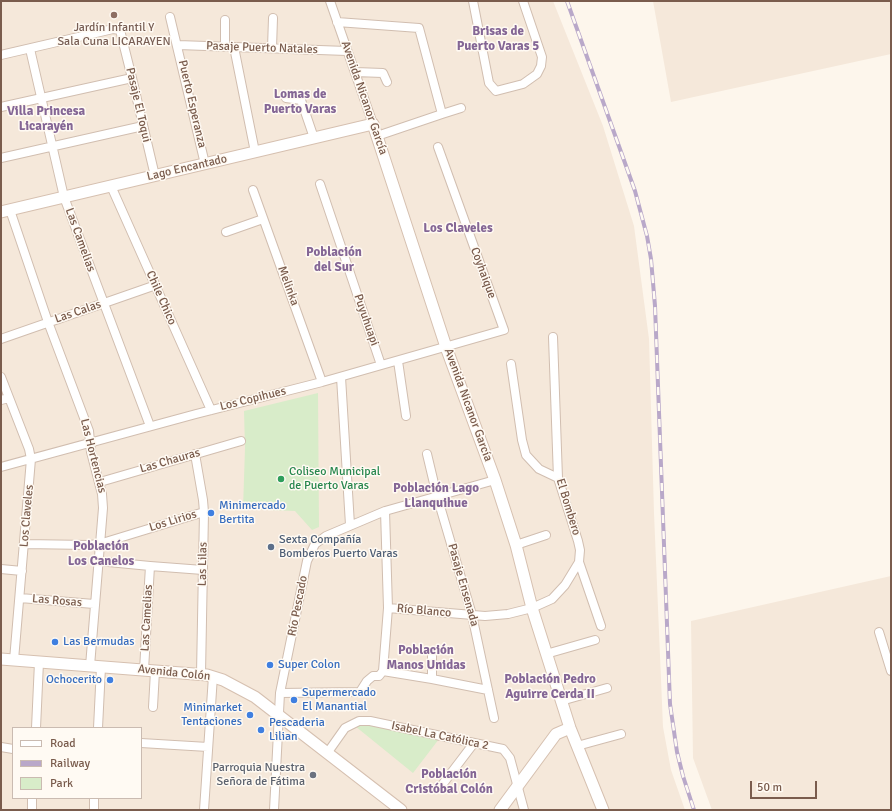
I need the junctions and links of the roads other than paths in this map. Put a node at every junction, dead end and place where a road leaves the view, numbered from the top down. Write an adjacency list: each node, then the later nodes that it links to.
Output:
1 (330, 1): 7 (street, Avenida Nicanor García)
2 (472, 1): 3 (street)
3 (523, 1)
4 (170, 17): 8 (street, Puerto Esperanza)
5 (273, 18): 11 (street)
6 (225, 20): 9 (street)
7 (337, 22): 13 (street, Avenida Nicanor García); 22 (street)
8 (178, 45): 9 (street, Pasaje Puerto Natales); 31 (street, Puerto Esperanza)
9 (224, 47): 10 (street, Pasaje Puerto Natales)
10 (234, 47): 11 (street, Pasaje Puerto Natales); 29 (street)
11 (272, 48): 13 (street, Pasaje Puerto Natales)
12 (30, 49): 14 (street); 16 (street, Pasaje El Toqui); 18 (street, Las Camelias)
13 (347, 51): 15 (street, Avenida Nicanor García)
14 (1, 55)
15 (355, 72): 17 (street); 23 (street, Avenida Nicanor García)
16 (132, 78): 18 (street); 24 (street, Pasaje El Toqui)
17 (387, 82)
18 (41, 98): 20 (street); 27 (street, Las Camelias)
19 (286, 98): 26 (street)
20 (1, 108)
21 (461, 108): 22 (street)
22 (442, 114): 25 (street)
23 (373, 124): 25 (street, Avenida Nicanor García); 26 (street, Lago Encantado)
24 (143, 126): 27 (street); 32 (street, Pasaje El Toqui)
25 (377, 136): 46 (street, Avenida Nicanor García)
26 (314, 138): 29 (street, Lago Encantado)
27 (52, 146): 30 (street); 36 (street, Las Camelias)
28 (438, 147): 43 (street, Coyhaique)
29 (255, 152): 31 (street, Lago Encantado)
30 (1, 158)
31 (206, 164): 32 (street, Lago Encantado)
32 (154, 176): 34 (street, Lago Encantado)
33 (320, 184): 49 (street, Puyuhuapi)
34 (112, 186): 36 (street, Lago Encantado); 40 (street, Chile Chico)
35 (253, 190): 38 (street, Melinka)
36 (64, 197): 37 (street, Lago Encantado); 41 (street, Las Camelias)
37 (6, 211): 42 (street, Las Hortencias)
38 (263, 219): 39 (street); 52 (street, Melinka)
39 (226, 232)
40 (156, 285): 41 (street, Las Calas); 54 (street, Chile Chico)
41 (104, 303): 42 (street, Las Calas); 56 (street, Las Camelias)
42 (48, 322): 45 (street, Las Calas); 58 (street, Las Hortencias)
43 (504, 330): 46 (street, Los Copihues)
44 (552, 337): 63 (street, El Bombero)
45 (1, 339)
46 (446, 347): 47 (street, Los Copihues); 64 (street, Avenida Nicanor García)
47 (398, 361): 49 (street, Los Copihues); 55 (street)
48 (511, 364): 63 (street)
49 (381, 365): 51 (street, Los Copihues)
50 (1, 377): 53 (street, Los Claveles)
51 (341, 377): 52 (street, Los Copihues); 69 (street)
52 (322, 382): 54 (street, Los Copihues)
53 (5, 399): 61 (street, Los Claveles)
54 (211, 410): 56 (street, Los Copihues)
55 (406, 416)
56 (150, 426): 58 (street, Los Copihues)
57 (241, 441): 59 (street, Las Chauras)
58 (90, 442): 61 (street, Los Copihues); 65 (street, Las Hortencias)
59 (195, 454): 65 (street, Las Chauras); 68 (street, Las Lilas)
60 (427, 454): 66 (street, Pasaje Ensenada)
61 (31, 459): 62 (street, Los Copihues); 71 (street, Los Claveles)
62 (1, 467)
63 (558, 478): 75 (street, El Bombero)
64 (494, 480): 66 (street, Río Pescado); 73 (street, Avenida Nicanor García)
65 (100, 482): 72 (street, Las Hortencias)
66 (437, 496): 67 (street, Río Pescado); 84 (street, Pasaje Ensenada)
67 (385, 511): 69 (street, Río Pescado); 82 (street)
68 (204, 512): 72 (street, Los Lirios); 78 (street, Las Lilas)
69 (350, 525): 103 (street, Río Pescado)
70 (546, 535): 73 (street)
71 (24, 544): 72 (street, Los Lirios); 79 (street, Los Claveles)
72 (99, 544): 74 (street, Las Hortencias)
73 (516, 545): 83 (street, Avenida Nicanor García)
74 (98, 561): 76 (street); 81 (street, Las Hortencias)
75 (579, 562): 83 (street); 85 (street, El Bombero)
76 (150, 566): 78 (street); 95 (street, Las Camelias)
77 (1, 569): 79 (street)
78 (203, 570): 98 (street, Las Lilas)
79 (22, 571): 80 (street, Los Claveles)
80 (20, 598): 81 (street, Las Rosas); 91 (street, Los Claveles)
81 (94, 604): 93 (street, Las Hortencias)
82 (388, 608): 84 (street, Río Blanco); 96 (street)
83 (532, 608): 84 (street, Río Blanco); 88 (street, Avenida Nicanor García)
84 (472, 615): 102 (street, Pasaje Ensenada)
85 (601, 626)
86 (879, 632): 97 (street)
87 (595, 640): 88 (street)
88 (546, 654): 104 (street, Avenida Nicanor García)
89 (432, 656): 100 (street)
90 (1, 659): 91 (street, Avenida Colón)
91 (14, 660): 92 (street, Avenida Colón)
92 (39, 662): 93 (street, Avenida Colón); 108 (street)
93 (90, 666): 94 (street, Avenida Colón)
94 (101, 667): 95 (street, Avenida Colón); 109 (street)
95 (150, 670): 98 (street, Avenida Colón); 105 (street, Las Camelias)
96 (383, 671): 100 (street); 103 (street)
97 (891, 671)
98 (201, 674): 99 (street, Avenida Colón)
99 (213, 676): 106 (street, Avenida Colón); 116 (street)
100 (432, 679): 102 (street)
101 (607, 688): 104 (street)
102 (488, 690): 107 (street, Pasaje Ensenada)
103 (280, 692): 106 (street, Río Pescado)
104 (561, 701): 110 (street, Avenida Nicanor García)
105 (153, 707)
106 (279, 716): 118 (street, Avenida Colón); 126 (street, Río Pescado)
107 (494, 718)
108 (36, 727)
109 (98, 727)
110 (570, 728): 114 (street, Avenida Nicanor García); 120 (street)
111 (621, 734): 114 (street)
112 (142, 743): 116 (street)
113 (474, 743): 118 (street, Isabel La Católica 2); 119 (street); 120 (street, Isabel La Católica 2)
114 (576, 746): 130 (street, Avenida Nicanor García)
115 (1, 747): 117 (street)
116 (208, 747): 125 (street)
117 (12, 749)
118 (328, 752): 127 (street, Avenida Colón)
119 (442, 785)
120 (517, 785): 128 (street); 129 (street, Isabel La Católica 2)
121 (32, 799): 123 (street)
122 (94, 799): 124 (street)
123 (32, 810)
124 (94, 810)
125 (204, 810)
126 (274, 810)
127 (401, 810)
128 (500, 810)
129 (524, 810)
130 (603, 810)

